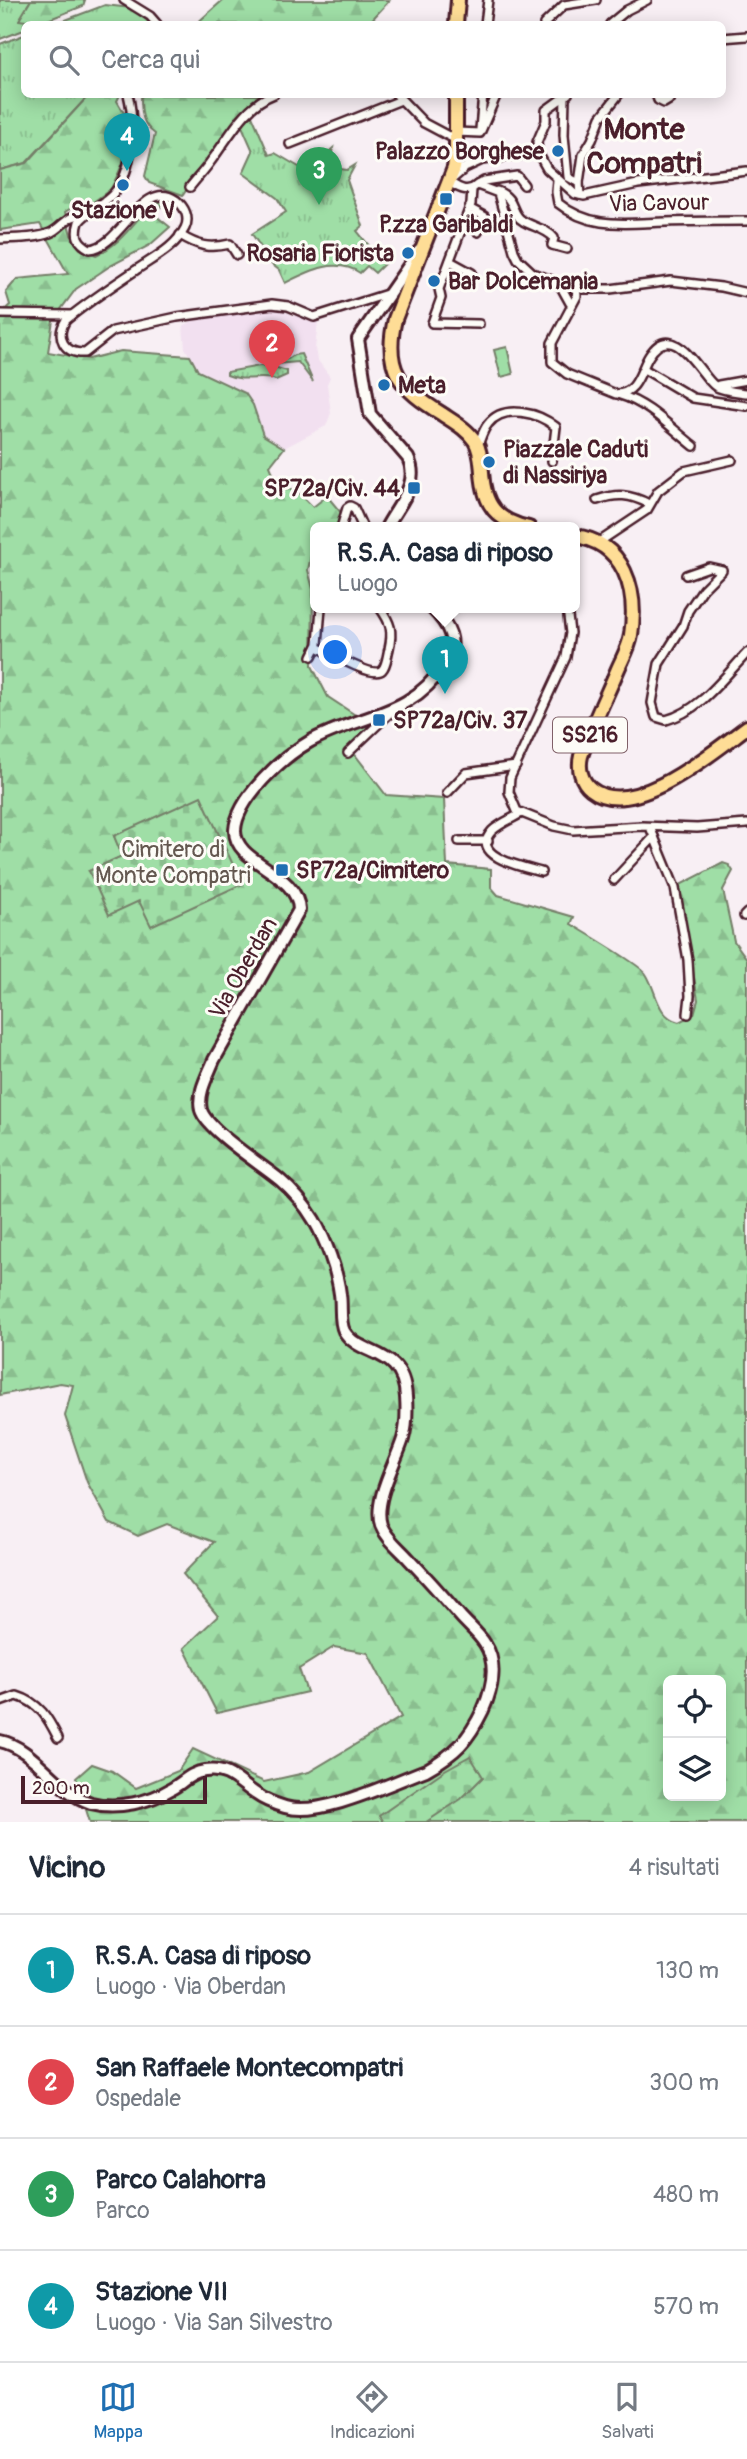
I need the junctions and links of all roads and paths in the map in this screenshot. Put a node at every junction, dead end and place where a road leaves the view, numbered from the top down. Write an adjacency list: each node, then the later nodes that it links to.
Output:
1 (458, 0): 9 (main road)
2 (488, 0): 10 (street)
3 (572, 0): 7 (street)
4 (596, 0): 7 (street)
5 (647, 0): 12 (street)
6 (125, 1): 8 (street)
7 (564, 5): 11 (street)
8 (154, 21)
9 (456, 21)
10 (485, 21)
11 (547, 21)
12 (614, 21)
13 (747, 36): 14 (street)
14 (726, 38)
15 (129, 98): 41 (street)
16 (264, 98): 36 (street)
17 (396, 98): 28 (street)
18 (399, 98): 29 (street)
19 (456, 98): 29 (main road)
20 (482, 98): 27 (street)
21 (495, 98): 27 (street)
22 (563, 98): 30 (street)
23 (566, 98): 34 (street)
24 (617, 98): 34 (street)
25 (657, 98): 26 (street)
26 (670, 98)
27 (480, 133): 29 (street)
28 (290, 144)
29 (460, 153): 30 (street); 33 (main road)
30 (538, 153): 32 (street)
31 (747, 171): 39 (street)
32 (557, 180): 39 (street); 42 (street, Via Cavour)
33 (449, 182): 37 (street); 46 (main road)
34 (579, 183): 39 (street)
35 (524, 185): 37 (street)
36 (190, 187)
37 (475, 187): 38 (street); 40 (street)
38 (493, 190): 47 (street); 51 (street)
39 (580, 195)
40 (469, 208): 43 (street); 49 (street)
41 (84, 216): 44 (street); 45 (street)
42 (747, 221)
43 (478, 232)
44 (180, 235): 48 (street); 58 (street)
45 (0, 239)
46 (422, 246): 54 (street); 66 (main road)
47 (567, 249)
48 (237, 255)
49 (450, 261): 50 (street); 59 (street)
50 (472, 273)
51 (557, 282): 52 (street); 56 (street)
52 (576, 287): 53 (street); 56 (street)
53 (591, 290): 55 (street); 56 (street)
54 (390, 293): 58 (street); 74 (street)
55 (747, 293)
56 (571, 304): 64 (street)
57 (0, 314): 58 (street)
58 (72, 315)
59 (479, 324)
60 (644, 369): 62 (street); 64 (street); 65 (street)
61 (747, 380): 62 (street)
62 (715, 386): 63 (street)
63 (747, 393)
64 (617, 394): 67 (street)
65 (747, 406)
66 (478, 446): 69 (street); 75 (main road)
67 (694, 446)
68 (732, 460): 71 (street)
69 (552, 461)
70 (597, 500): 71 (street)
71 (649, 504): 77 (street)
72 (343, 522): 73 (street)
73 (361, 522)
74 (390, 522)
75 (514, 522)
76 (580, 537): 77 (main road)
77 (598, 542): 87 (main road, SS216)
78 (686, 575): 84 (street)
79 (320, 613): 83 (street)
80 (383, 613): 83 (street)
81 (436, 613): 86 (street, Via Oberdan)
82 (568, 613): 89 (street)
83 (317, 647): 85 (street)
84 (747, 653)
85 (312, 656)
86 (393, 710): 88 (street); 102 (street, Via Oberdan)
87 (747, 727)
88 (348, 753)
89 (516, 766): 90 (street); 91 (street)
90 (447, 793)
91 (520, 814): 93 (street); 96 (street)
92 (747, 824): 93 (street)
93 (650, 827): 94 (street)
94 (654, 837): 98 (street); 99 (street)
95 (459, 841): 96 (street)
96 (488, 841): 97 (street)
97 (541, 872)
98 (614, 880)
99 (688, 1014)
100 (0, 1703): 101 (street)
101 (58, 1738)
102 (0, 1741)

